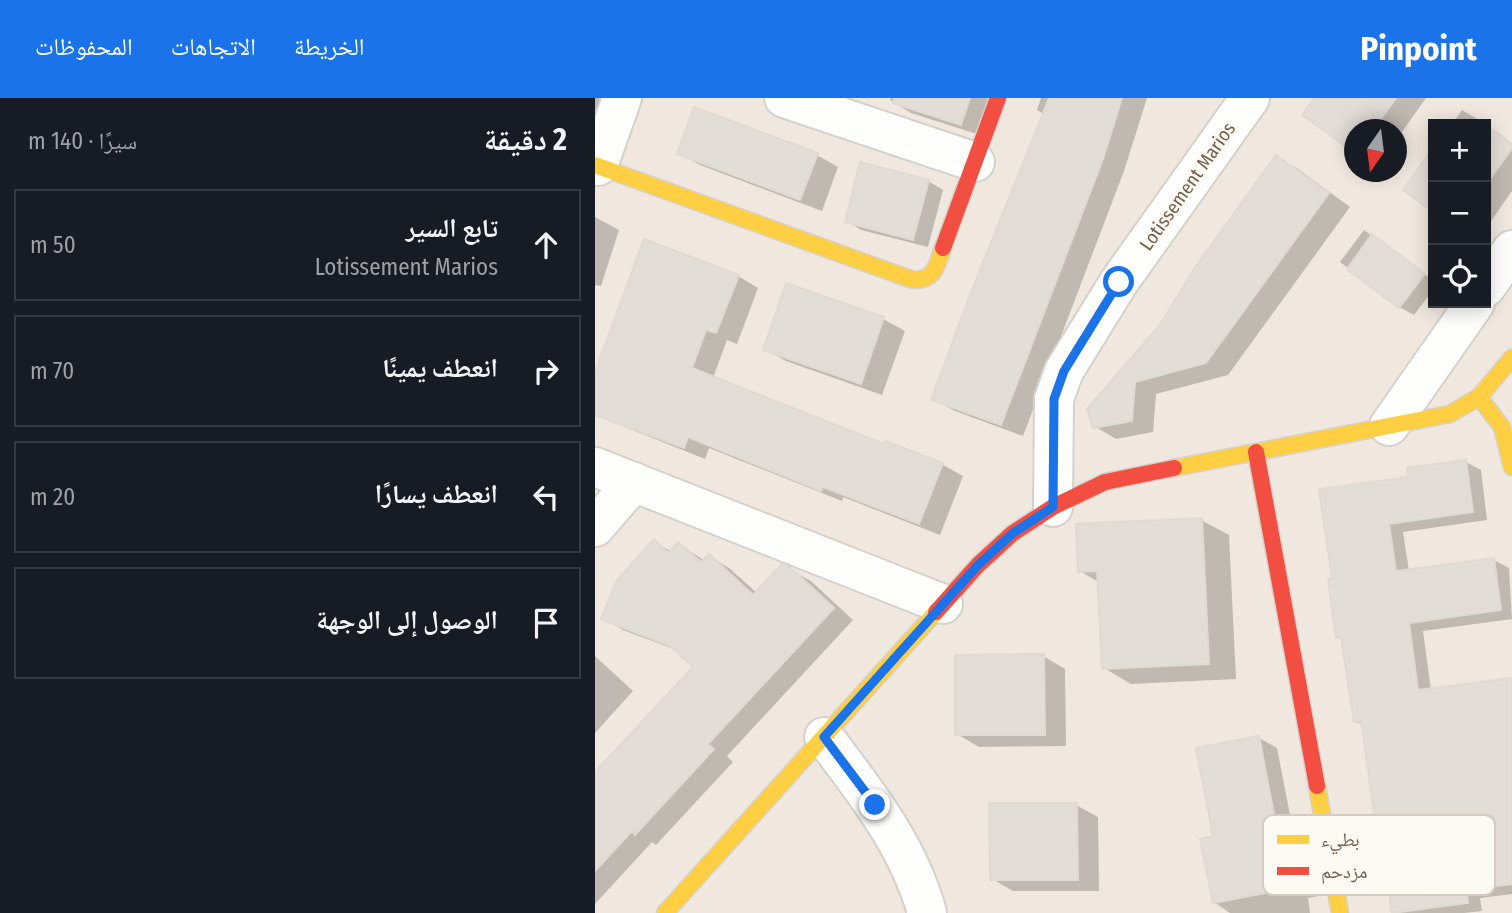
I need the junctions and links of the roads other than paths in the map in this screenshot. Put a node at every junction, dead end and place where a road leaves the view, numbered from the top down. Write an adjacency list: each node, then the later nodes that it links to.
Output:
1 (622, 98): 6 (street)
2 (785, 98): 5 (street)
3 (998, 98): 5 (street)
4 (1250, 98): 17 (street, Lotissement Marios)
5 (975, 162): 6 (street)
6 (596, 165)
7 (1512, 250): 8 (street)
8 (1491, 280)
9 (1472, 308): 12 (street)
10 (1512, 358): 11 (street)
11 (1479, 397): 12 (street); 15 (street)
12 (1389, 426): 13 (street)
13 (1256, 452): 17 (street); 21 (street)
14 (595, 467): 16 (street)
15 (1512, 467)
16 (634, 482): 18 (street); 19 (street)
17 (1053, 507): 19 (street)
18 (595, 527)
19 (943, 604): 20 (street)
20 (824, 737): 23 (street); 24 (street)
21 (1323, 815)
22 (1338, 895): 25 (street)
23 (665, 913)
24 (927, 913)
25 (1341, 913)

